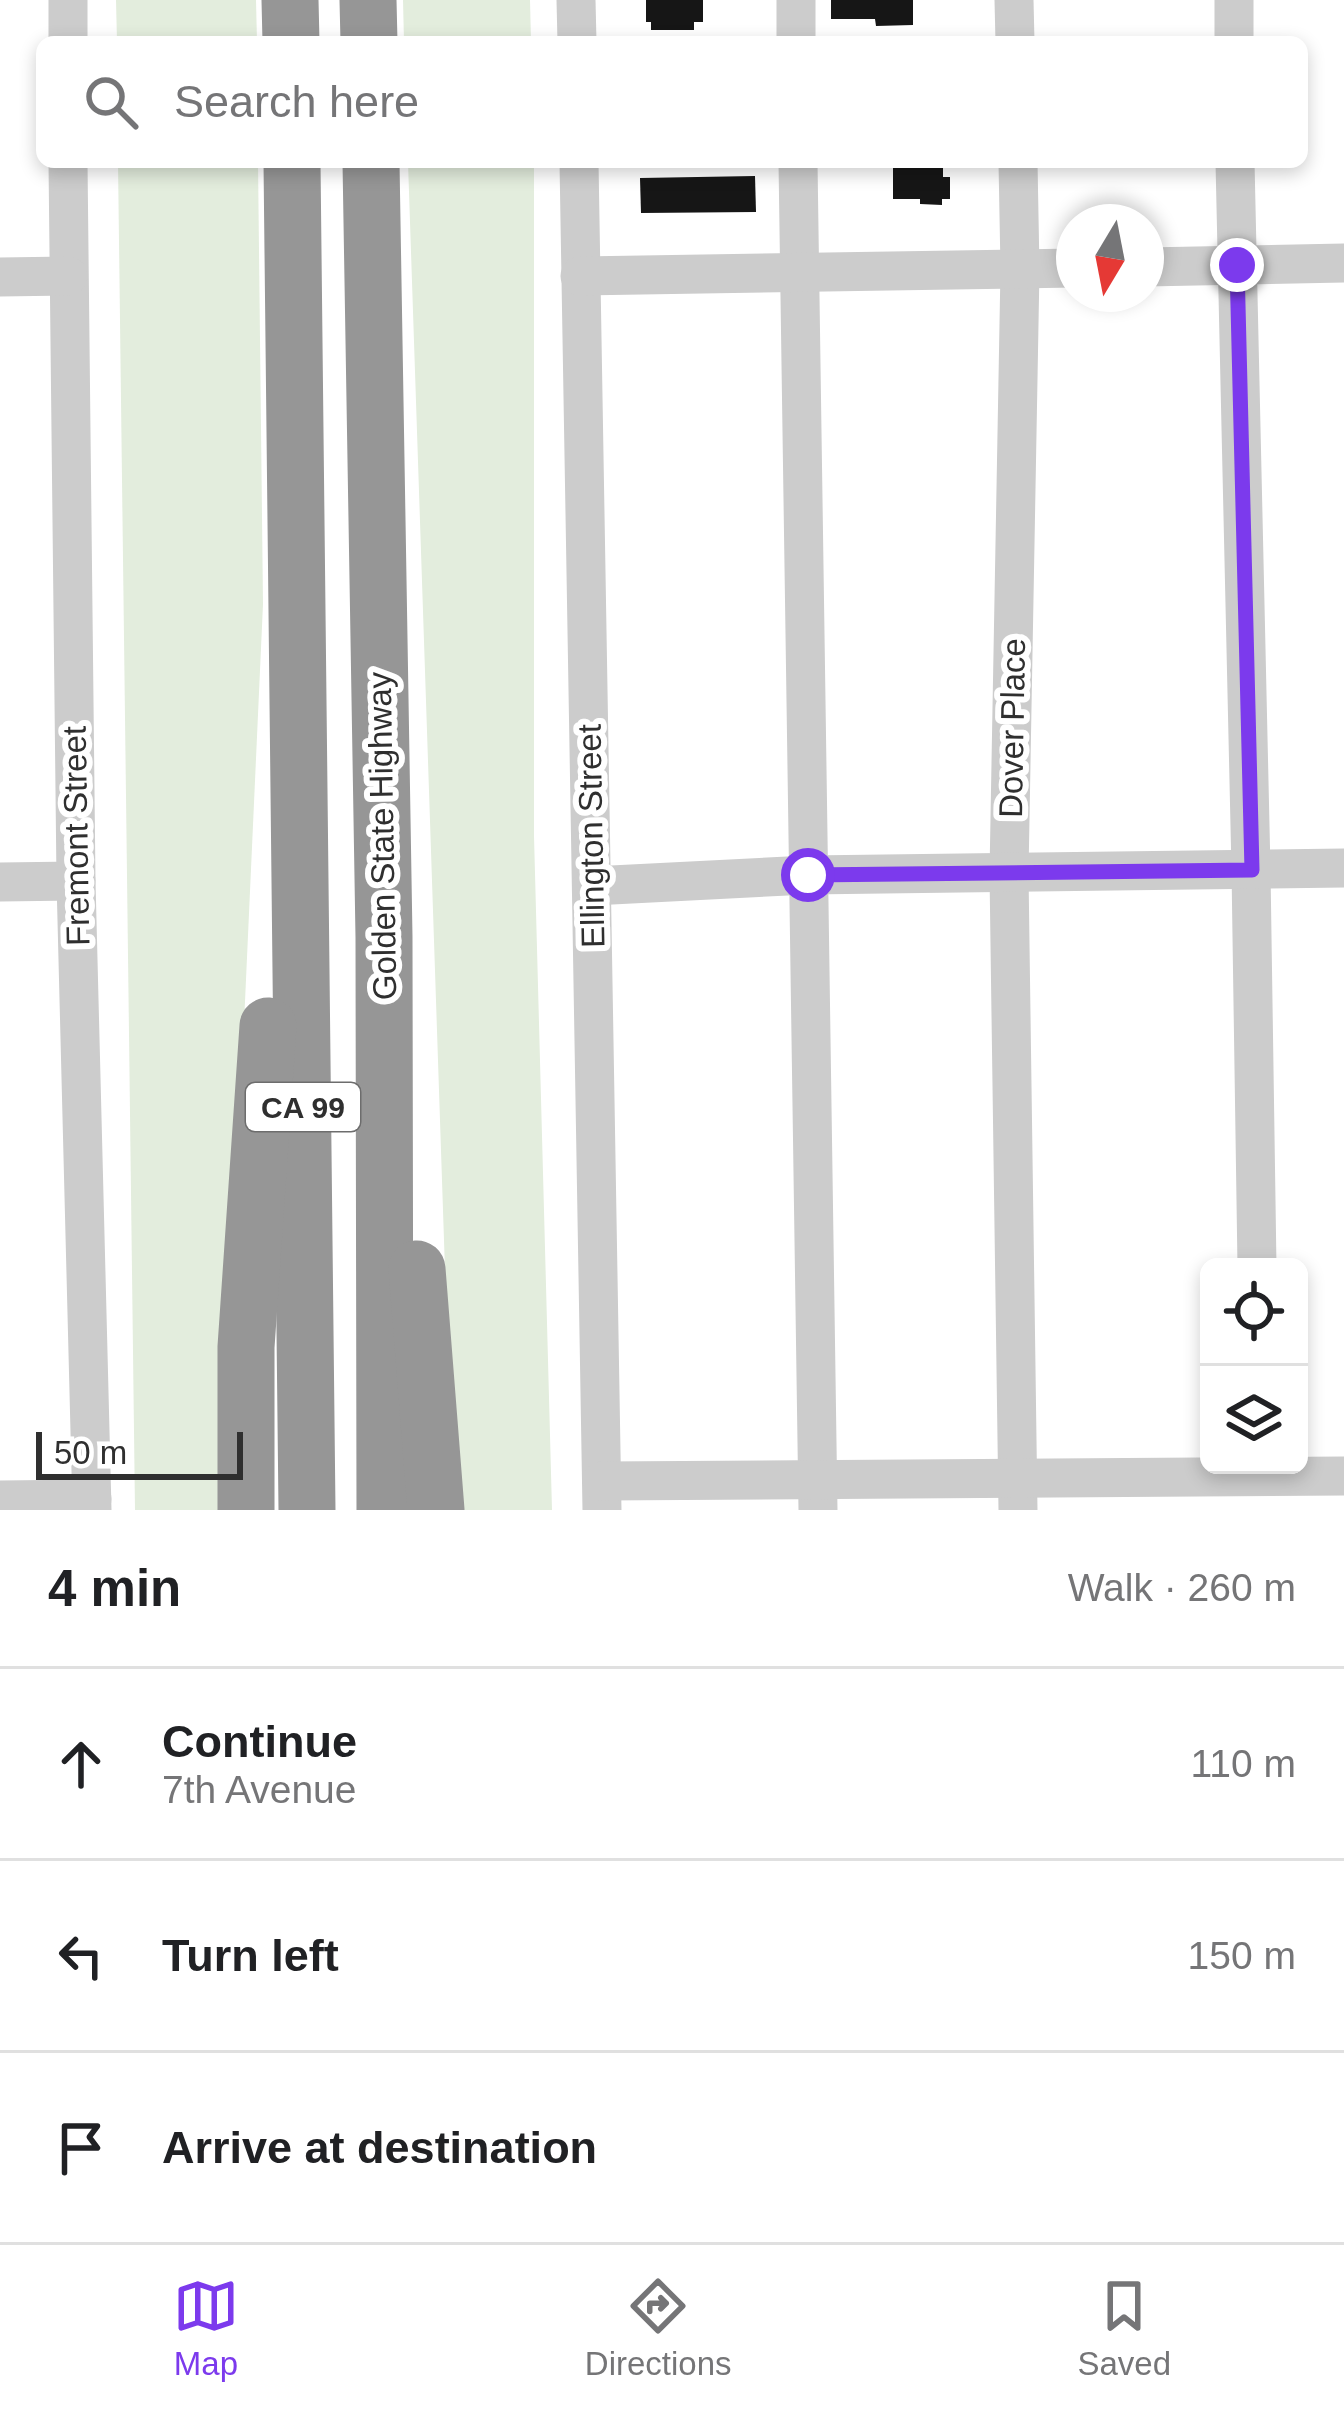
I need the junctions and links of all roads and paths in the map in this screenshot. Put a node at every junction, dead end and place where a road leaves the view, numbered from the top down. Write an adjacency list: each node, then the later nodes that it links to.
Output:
1 (68, 0): 8 (street)
2 (290, 0): 9 (highway)
3 (368, 0): 10 (highway)
4 (576, 0): 11 (street)
5 (796, 0): 12 (street)
6 (1014, 0): 13 (street)
7 (1234, 0): 14 (street)
8 (68, 36)
9 (291, 36)
10 (369, 36)
11 (577, 36)
12 (796, 36)
13 (1015, 36)
14 (1234, 36)
15 (68, 168): 28 (street, Fremont Street)
16 (292, 168): 31 (highway, CA 99)
17 (371, 168): 39 (highway, Golden State Highway / CA 99)
18 (579, 168): 29 (street, Ellington Street)
19 (798, 168): 27 (street)
20 (1018, 168): 26 (street, Dover Place)
21 (1235, 168): 23 (street)
22 (1344, 263): 23 (street)
23 (1237, 265): 24 (street); 33 (street)
24 (1164, 267)
25 (1056, 268): 26 (street)
26 (1020, 269): 27 (street); 34 (street, Dover Place)
27 (800, 271): 29 (street); 35 (street)
28 (68, 276): 30 (street); 36 (street, Fremont Street)
29 (580, 276): 38 (street, Ellington Street)
30 (0, 277)
31 (297, 705): 48 (highway); 49 (highway, CA 99)
32 (1344, 868): 33 (street)
33 (1252, 870): 34 (street); 40 (street)
34 (1009, 873): 35 (street); 43 (street, Dover Place)
35 (808, 875): 38 (street); 44 (street)
36 (76, 881): 37 (street); 47 (street, Fremont Street)
37 (0, 882)
38 (592, 886): 45 (street, Ellington Street)
39 (384, 937): 50 (highway, Golden State Highway / CA 99); 51 (highway)
40 (1257, 1258)
41 (1344, 1475): 42 (street)
42 (1260, 1484): 43 (street)
43 (1018, 1494): 44 (street)
44 (818, 1495): 45 (street)
45 (602, 1496)
46 (0, 1500): 47 (street)
47 (92, 1504)
48 (246, 1510)
49 (308, 1510)
50 (385, 1510)
51 (436, 1510)

